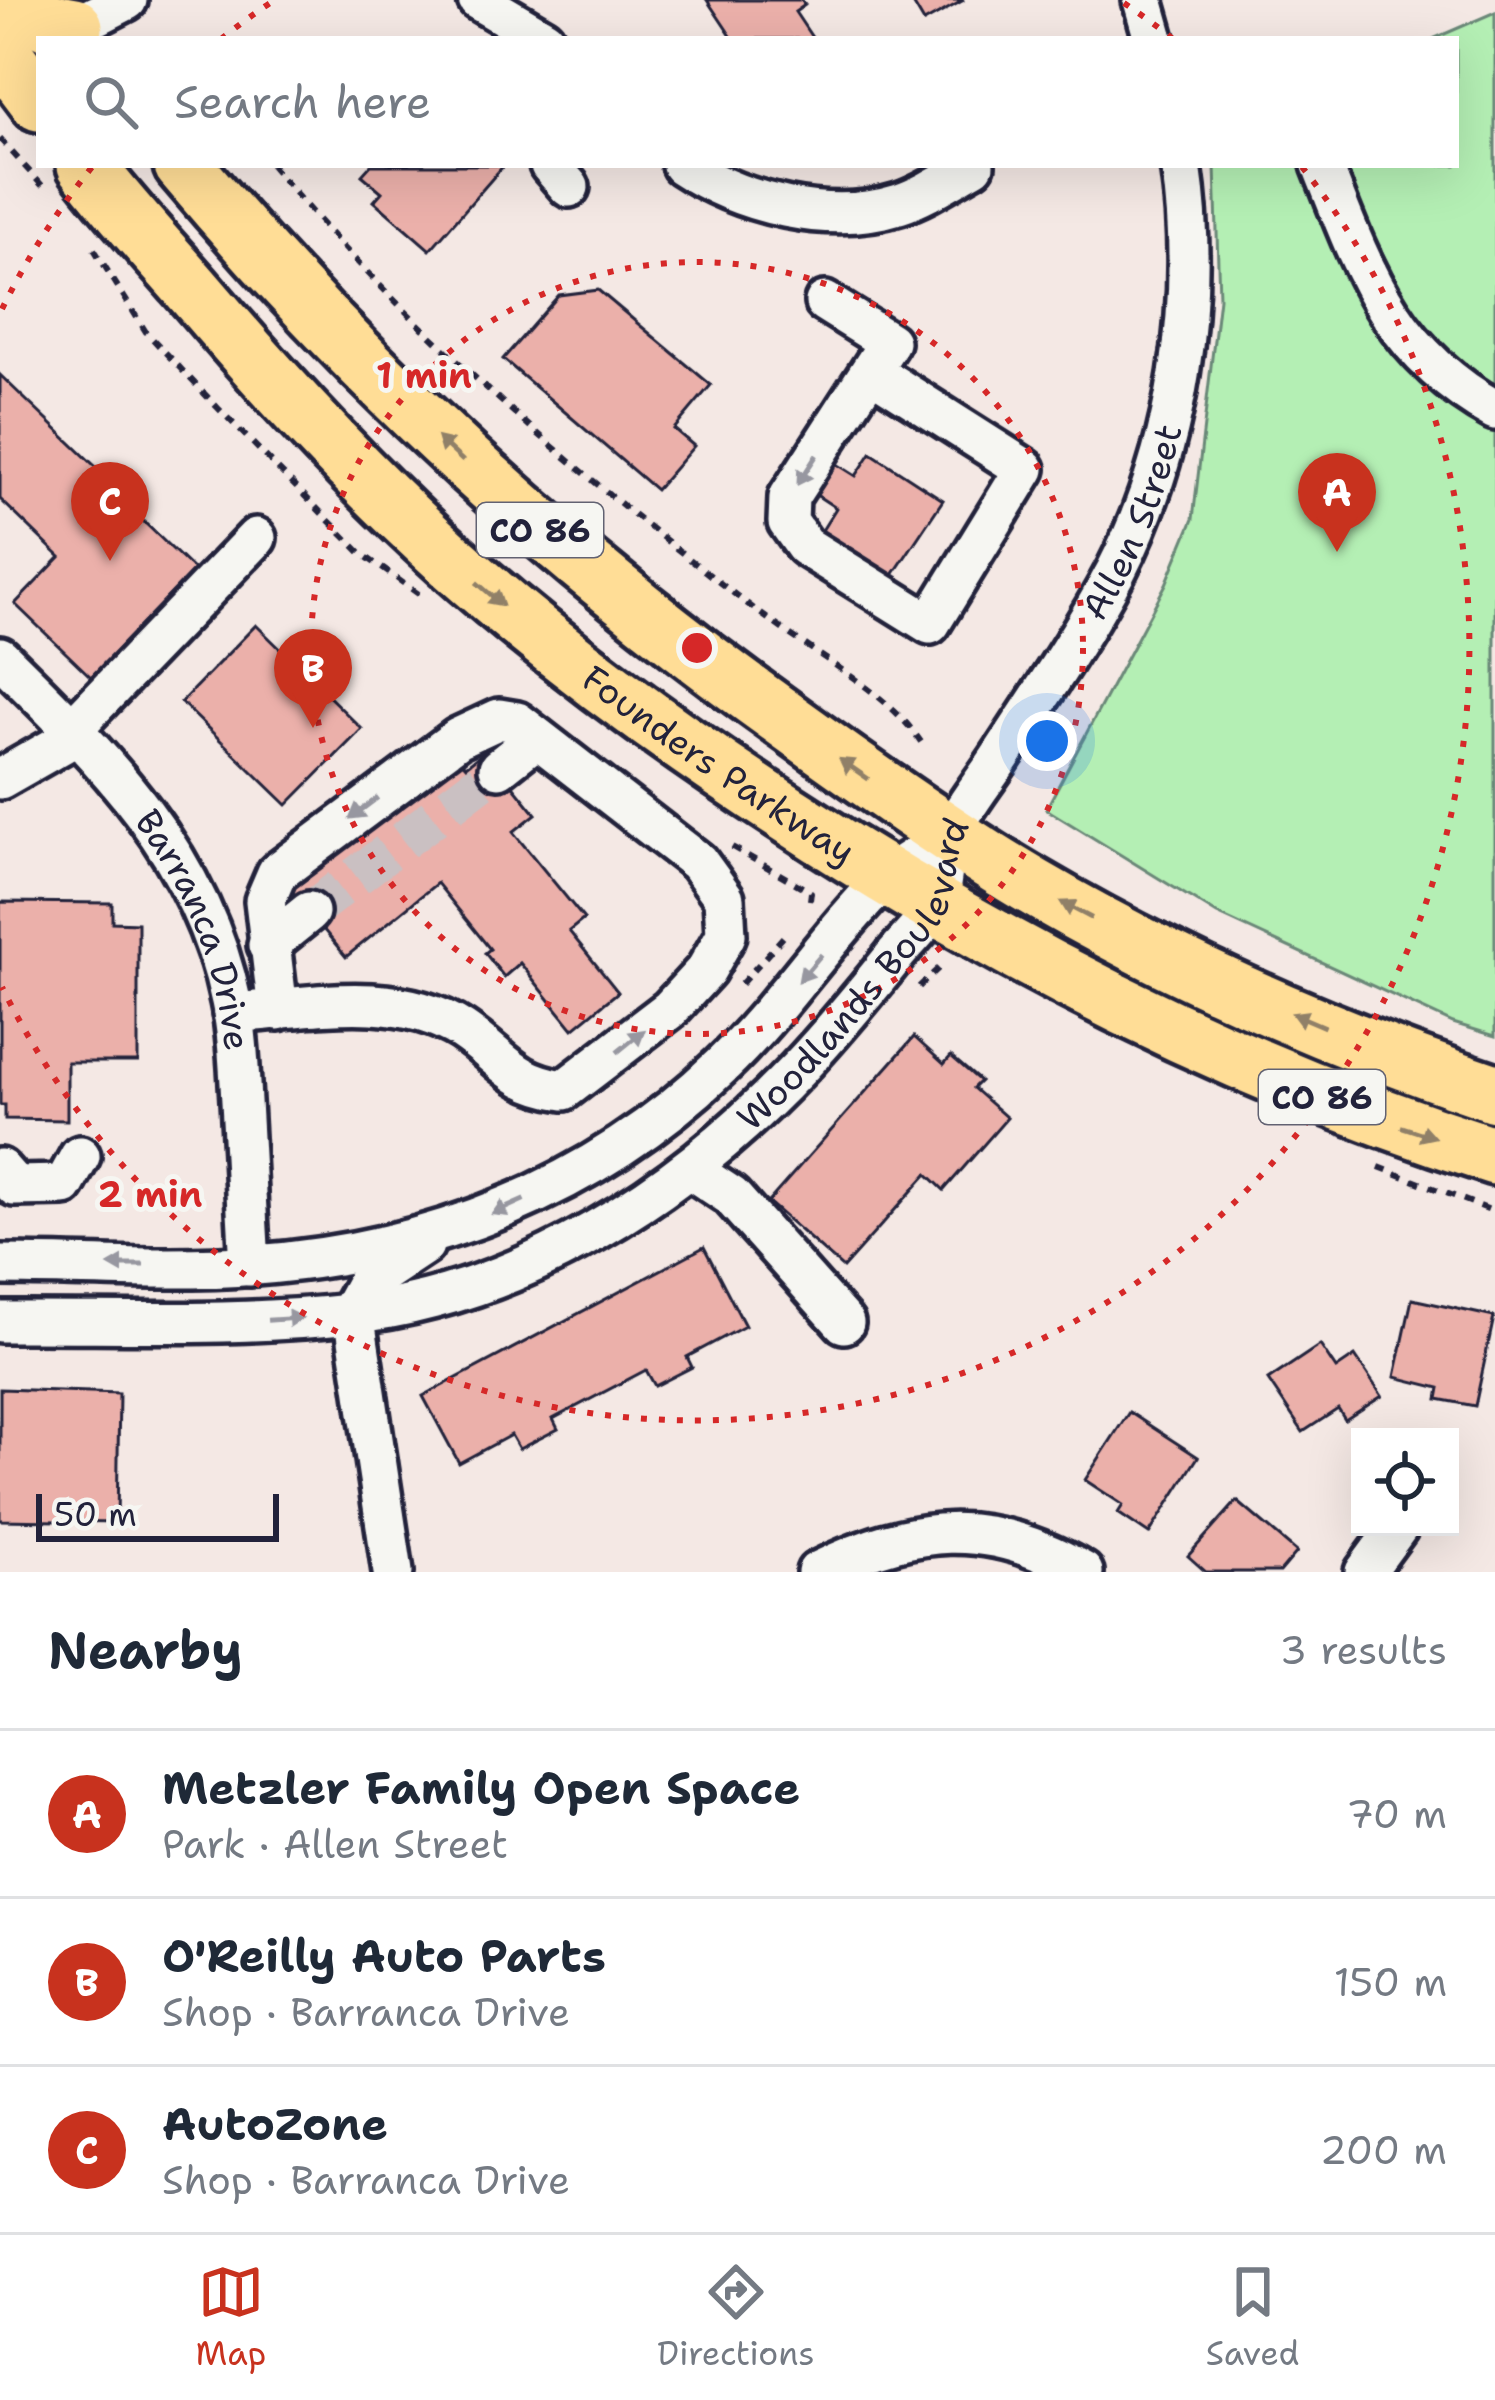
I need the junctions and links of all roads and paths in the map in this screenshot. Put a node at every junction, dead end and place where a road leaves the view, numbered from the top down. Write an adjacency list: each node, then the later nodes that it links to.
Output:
1 (11, 0): 5 (highway)
2 (127, 0): 5 (street)
3 (478, 0): 6 (street)
4 (1143, 0): 7 (street)
5 (71, 22)
6 (539, 36)
7 (1153, 36)
8 (0, 50): 9 (highway)
9 (36, 98)
10 (89, 168): 28 (highway, Founders Parkway / CO 86, one-way to 28)
11 (186, 168): 27 (highway, Founders Parkway / CO 86, one-way to 11)
12 (273, 168): 24 (path)
13 (686, 168): 14 (street)
14 (969, 168)
15 (1181, 168): 27 (street, Allen Street)
16 (1323, 168): 19 (street)
17 (825, 302): 18 (street)
18 (871, 371): 18 (street, one-way to 18)
19 (1495, 410)
20 (256, 538): 22 (street)
21 (0, 658): 22 (street, Barranca Drive)
22 (76, 731): 26 (street); 35 (street, Barranca Drive)
23 (538, 738): 25 (street); 31 (street, one-way to 31); 34 (street, one-way to 23)
24 (921, 742)
25 (499, 768)
26 (0, 779)
27 (950, 836): 28 (street, Woodlands Boulevard); 29 (street, Woodlands Boulevard); 36 (highway, Founders Parkway / CO 86, one-way to 27)
28 (885, 878): 29 (highway, Founders Parkway / CO 86); 43 (street, Woodlands Boulevard, one-way to 43)
29 (934, 908): 38 (highway, Founders Parkway / CO 86, one-way to 38); 41 (street, Woodlands Boulevard)
30 (309, 912): 31 (street)
31 (268, 945): 34 (street)
32 (957, 966): 33 (path)
33 (905, 1004)
34 (278, 1010): 35 (street)
35 (233, 1013): 45 (street, Barranca Drive)
36 (1495, 1093)
37 (80, 1156): 40 (street)
38 (1495, 1156)
39 (1368, 1162): 42 (path)
40 (0, 1168)
41 (690, 1169): 46 (street, Woodlands Boulevard); 48 (street)
42 (1495, 1212)
43 (438, 1234): 45 (street, Woodlands Boulevard); 46 (street)
44 (0, 1265): 45 (street, Woodlands Boulevard, one-way to 44)
45 (250, 1266)
46 (355, 1314): 47 (street, Woodlands Boulevard, one-way to 46); 50 (street)
47 (0, 1322)
48 (844, 1323)
49 (1391, 1536): 53 (street)
50 (393, 1572)
51 (817, 1572): 52 (street)
52 (1083, 1572)
53 (1365, 1572)

